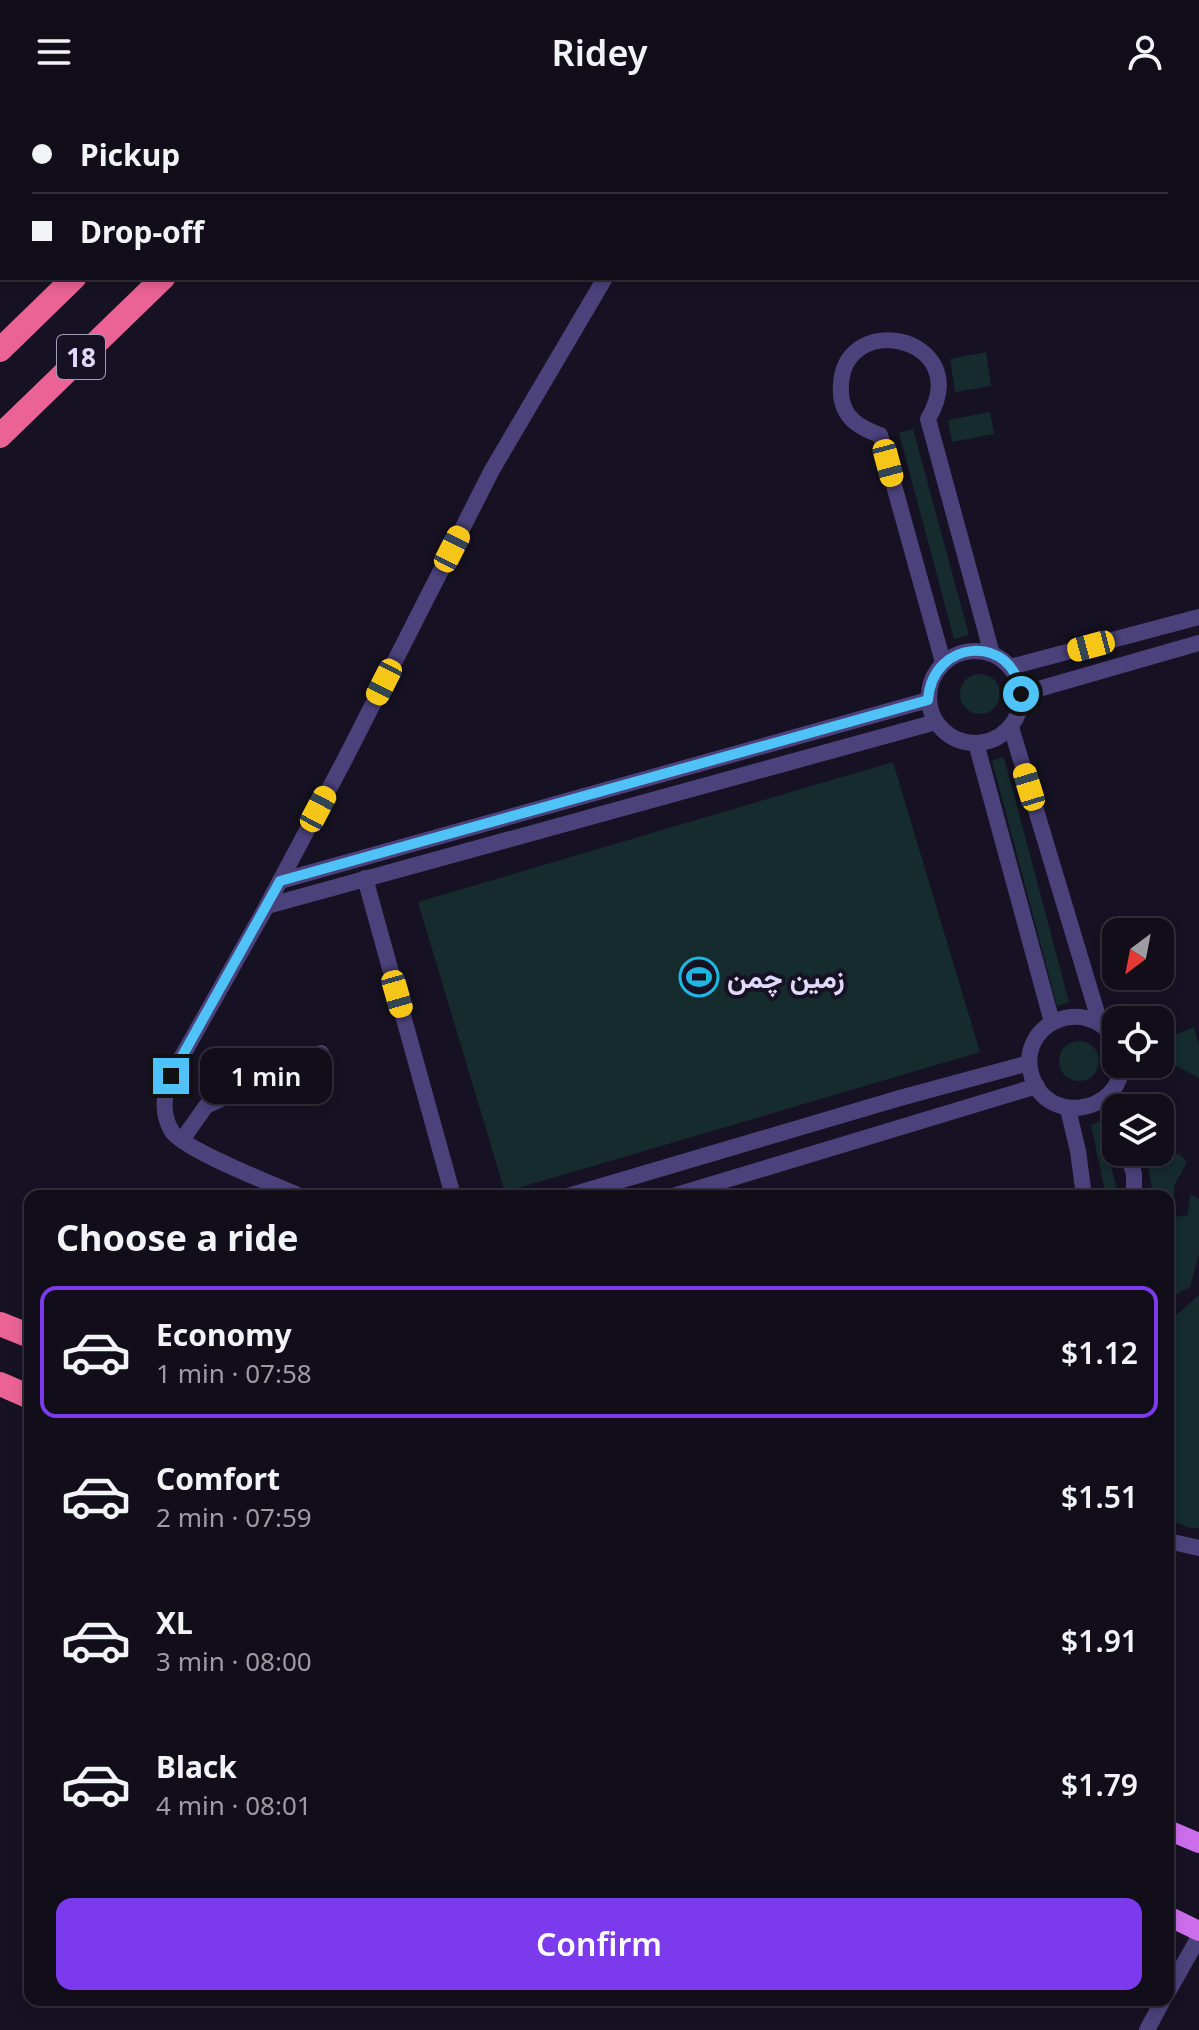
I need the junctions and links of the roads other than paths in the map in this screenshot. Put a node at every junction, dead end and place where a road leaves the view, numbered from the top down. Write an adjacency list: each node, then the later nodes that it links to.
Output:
1 (72, 280): 4 (highway, 18)
2 (161, 280): 5 (highway, 18)
3 (604, 280): 21 (street)
4 (0, 350)
5 (0, 436)
6 (1199, 617): 10 (street)
7 (1199, 643): 11 (street)
8 (992, 654): 9 (street); 9 (street); 10 (street)
9 (943, 662): 12 (street)
10 (1010, 667): 11 (street)
11 (1021, 694): 14 (street)
12 (928, 700): 13 (street); 15 (street)
13 (936, 722): 16 (street); 17 (street)
14 (1011, 727): 16 (street); 24 (street)
15 (811, 733): 17 (street); 18 (street)
16 (976, 743): 23 (street)
17 (818, 754): 19 (street)
18 (635, 782): 19 (street); 21 (street)
19 (641, 803): 20 (street)
20 (365, 878): 22 (street); 39 (street)
21 (280, 881): 22 (street)
22 (267, 906): 34 (street)
23 (1052, 1022): 24 (street); 26 (street)
24 (1100, 1023)
25 (321, 1053): 34 (street)
26 (1029, 1063): 28 (street); 31 (street)
27 (1119, 1078): 29 (street)
28 (1037, 1086): 32 (street); 33 (street)
29 (1110, 1094)
30 (1102, 1101): 32 (street)
31 (861, 1109): 33 (street); 35 (street)
32 (1068, 1109): 42 (street)
33 (871, 1136): 37 (street)
34 (182, 1140): 38 (street)
35 (716, 1152): 37 (street); 40 (street)
36 (1131, 1166): 43 (street)
37 (726, 1180): 41 (street)
38 (287, 1190)
39 (451, 1190)
40 (588, 1190)
41 (693, 1190)
42 (1083, 1190)
43 (1134, 1190)
44 (0, 1324): 45 (highway)
45 (24, 1334)
46 (0, 1384): 47 (highway)
47 (24, 1394)
48 (1174, 1543): 49 (street)
49 (1199, 1548)
50 (1174, 1833): 51 (main road)
51 (1199, 1843)
52 (1174, 1919): 53 (main road)
53 (1199, 1934): 54 (street)
54 (1174, 1981)
55 (1160, 2006): 56 (street)
56 (1147, 2030)

